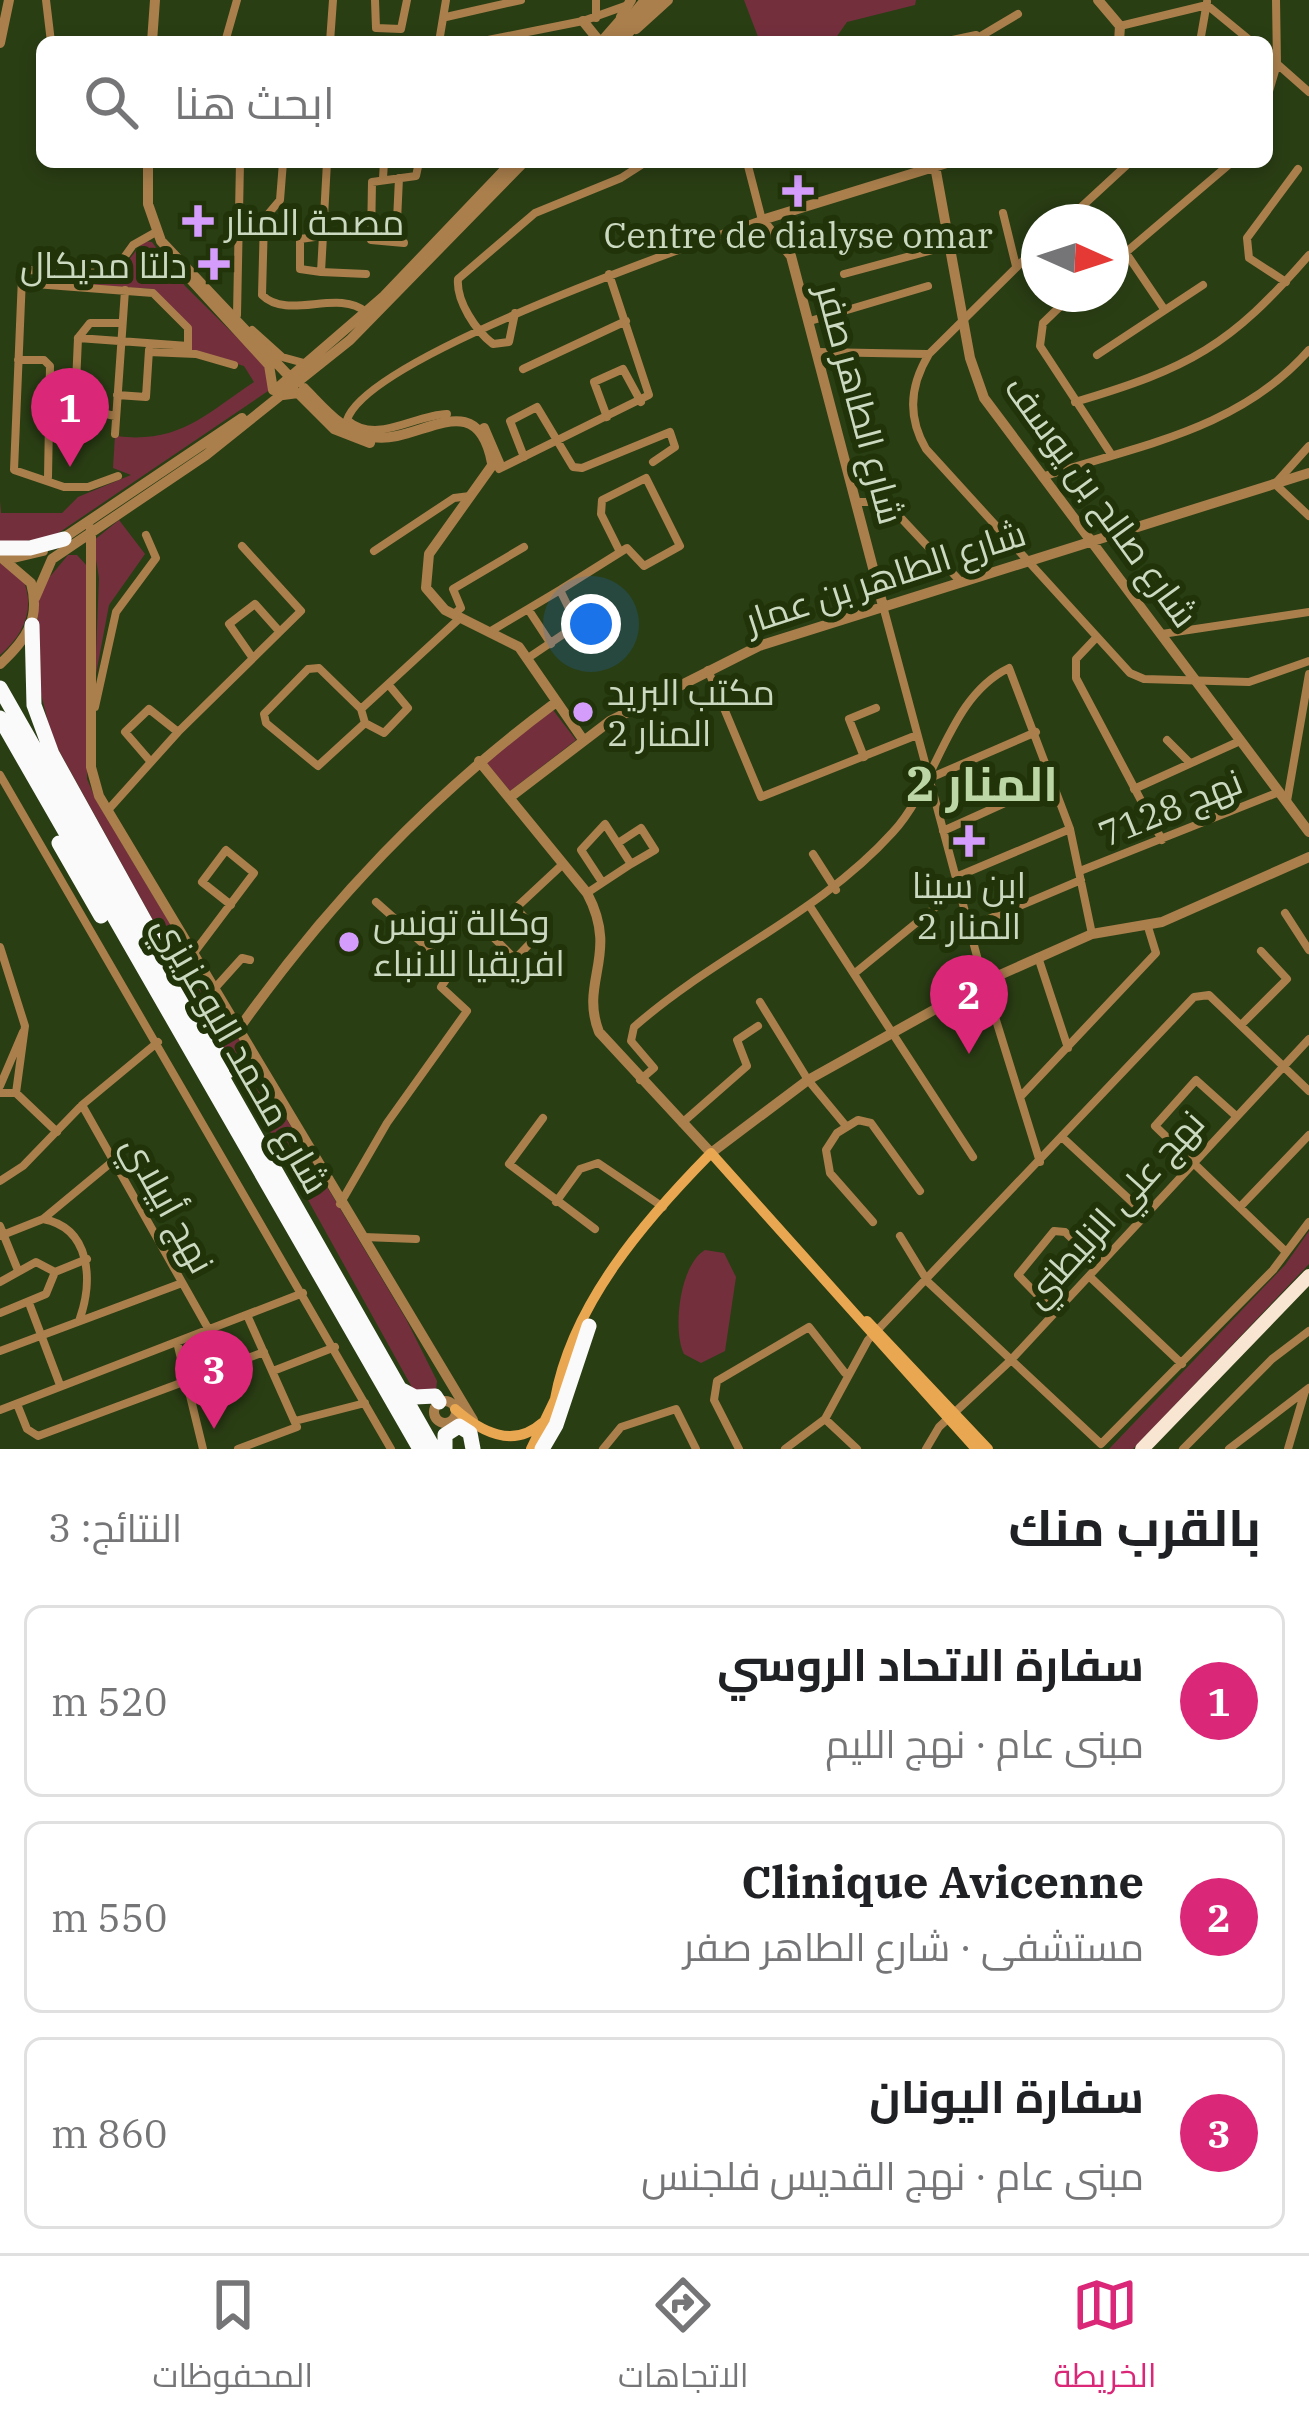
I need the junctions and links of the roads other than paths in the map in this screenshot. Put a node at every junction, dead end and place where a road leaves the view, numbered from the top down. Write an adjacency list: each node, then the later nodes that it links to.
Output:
1 (9, 0): 37 (street)
2 (46, 0): 22 (street)
3 (155, 0): 23 (street)
4 (237, 0): 24 (street)
5 (333, 0): 25 (street)
6 (375, 0): 7 (street)
7 (406, 0)
8 (446, 0): 18 (street)
9 (520, 0): 18 (street)
10 (596, 0): 19 (street)
11 (644, 0): 30 (street, bridge)
12 (1098, 0): 20 (street)
13 (1276, 0): 39 (street)
14 (664, 3): 21 (street); 31 (street, bridge)
15 (1207, 3): 20 (street); 35 (street); 36 (street)
16 (625, 10): 19 (street); 21 (street); 29 (street)
17 (1018, 14): 33 (street)
18 (446, 17): 26 (street)
19 (590, 20): 27 (street); 28 (street)
20 (1120, 26): 34 (street)
21 (643, 27): 32 (street)
22 (50, 36)
23 (152, 36)
24 (227, 36)
25 (330, 36)
26 (441, 36)
27 (509, 36)
28 (597, 36)
29 (605, 36)
30 (615, 36)
31 (628, 36)
32 (636, 36)
33 (984, 36)
34 (1119, 36)
35 (1201, 36)
36 (1245, 36)
37 (0, 43)
38 (1273, 60): 39 (street)
39 (1277, 64): 40 (street); 41 (street)
40 (1273, 78)
41 (1309, 92)
42 (148, 168): 65 (street)
43 (240, 168): 103 (street)
44 (283, 168): 87 (street)
45 (327, 168): 66 (street)
46 (384, 168): 59 (street)
47 (418, 168): 60 (street)
48 (499, 168): 61 (street)
49 (508, 168): 61 (street)
50 (517, 168): 61 (street)
51 (526, 168): 61 (street)
52 (637, 168): 93 (street)
53 (749, 168): 64 (street)
54 (924, 168): 64 (street)
55 (937, 168): 67 (street, شارع صالح بن يوسف)
56 (1123, 168): 62 (street)
57 (1225, 168): 68 (street)
58 (1298, 169): 79 (street)
59 (383, 178): 60 (street); 60 (street)
60 (399, 178)
61 (488, 194): 87 (street); 109 (street)
62 (1084, 204)
63 (1003, 213): 73 (street)
64 (762, 220): 77 (street); 91 (street, شارع الطاهر صفر)
65 (156, 232): 72 (street); 74 (street)
66 (323, 236): 75 (street); 75 (street)
67 (953, 245): 78 (street); 89 (street, شارع صالح بن يوسف)
68 (1129, 250)
69 (1309, 255): 79 (street)
70 (1129, 257): 85 (street)
71 (1021, 261): 73 (street)
72 (183, 266): 106 (street); 109 (street)
73 (1016, 266): 89 (street)
74 (39, 270): 80 (street); 81 (street)
75 (321, 272): 76 (street)
76 (366, 274)
77 (609, 274): 88 (street); 90 (street)
78 (844, 274)
79 (1286, 282): 111 (street)
80 (22, 283): 81 (street); 102 (street)
81 (38, 284): 84 (street)
82 (1203, 285): 85 (street)
83 (928, 286): 91 (street)
84 (125, 290): 92 (street); 97 (street)
85 (1164, 309): 101 (street)
86 (1054, 312): 111 (street)
87 (367, 313): 103 (street)
88 (515, 313): 93 (street); 93 (street)
89 (964, 319): 100 (street); 127 (street, شارع صالح بن يوسف)
90 (626, 321): 105 (street); 110 (street)
91 (810, 321): 99 (street, شارع الطاهر صفر)
92 (122, 323): 94 (street); 95 (street)
93 (478, 330): 112 (street)
94 (78, 338): 95 (street); 113 (street)
95 (121, 341): 96 (street); 108 (street)
96 (149, 348): 97 (street); 108 (street)
97 (188, 350): 104 (street)
98 (1309, 350): 120 (street)
99 (817, 352): 100 (street); 130 (street, شارع الطاهر صفر)
100 (928, 354): 142 (street)
101 (1096, 355)
102 (18, 359): 126 (street); 126 (street)
103 (309, 362): 109 (street)
104 (234, 365)
105 (523, 369)
106 (287, 374)
107 (304, 388): 117 (street)
108 (117, 395): 113 (street)
109 (275, 395): 115 (street); 132 (street); 134 (street)
110 (641, 402): 114 (street); 114 (street)
111 (1076, 402): 120 (street)
112 (447, 415): 117 (street); 123 (street)
113 (116, 416): 116 (street)
114 (607, 418): 118 (street)
115 (425, 427): 117 (street); 123 (street)
116 (115, 434)
117 (369, 436)
118 (558, 441): 121 (street); 121 (street); 122 (street)
119 (1309, 446): 128 (street)
120 (1111, 454): 127 (street)
121 (524, 458): 123 (street)
122 (653, 462)
123 (496, 467): 129 (street)
124 (1309, 473): 128 (street, شارع الطاهر بن عمار)
125 (118, 476): 126 (street)
126 (48, 477)
127 (1041, 477): 135 (street, شارع صالح بن يوسف)
128 (1275, 484): 131 (street); 135 (street, شارع الطاهر بن عمار)
129 (476, 491): 138 (street); 149 (street)
130 (856, 502): 143 (street); 146 (street, شارع الطاهر صفر)
131 (1309, 516)
132 (91, 529): 134 (street); 140 (street)
133 (146, 535): 166 (street)
134 (66, 542): 140 (street); 141 (highway); 145 (street)
135 (1093, 543): 142 (street, شارع الطاهر بن عمار); 153 (street, شارع صالح بن يوسف)
136 (242, 546): 152 (street)
137 (524, 547): 149 (street)
138 (374, 551)
139 (620, 552): 139 (street); 144 (street)
140 (89, 554): 166 (street)
141 (2, 556): 145 (street)
142 (1029, 562): 143 (street, شارع الطاهر بن عمار); 154 (street)
143 (961, 581): 146 (street, شارع الطاهر بن عمار)
144 (560, 590): 147 (street); 155 (street)
145 (35, 598): 150 (street)
146 (883, 606): 160 (street, شارع الطاهر بن عمار); 174 (street, شارع الطاهر صفر)
147 (529, 609): 151 (street); 155 (street)
148 (1309, 612): 153 (street)
149 (456, 616): 151 (street); 163 (street)
150 (32, 625): 159 (street); 240 (highway)
151 (491, 631): 157 (street)
152 (280, 632): 156 (street); 156 (street)
153 (1160, 634): 162 (street, شارع صالح بن يوسف)
154 (1094, 640): 162 (street); 187 (street)
155 (551, 644): 157 (street)
156 (252, 658): 172 (street)
157 (528, 658): 165 (street)
158 (1309, 661): 162 (street)
159 (0, 664)
160 (707, 669): 177 (street, شارع الطاهر بن عمار); 180 (street)
161 (1309, 674): 175 (street)
162 (1202, 682): 178 (street, شارع صالح بن يوسف)
163 (388, 683): 168 (street); 170 (street)
164 (0, 688): 240 (highway, شارع محمد البوعزيزي)
165 (555, 703): 177 (street); 181 (street)
166 (95, 707): 190 (street)
167 (876, 708): 180 (street)
168 (361, 709): 170 (street); 170 (street)
169 (0, 718): 223 (highway, شارع محمد البوعزيزي)
170 (365, 723)
171 (1309, 729): 175 (street)
172 (178, 732): 182 (street); 182 (street)
173 (1036, 732): 185 (street); 185 (street); 186 (street)
174 (917, 735): 180 (street); 185 (street, شارع الطاهر صفر)
175 (1296, 736): 188 (street)
176 (1167, 740): 183 (street)
177 (584, 741): 189 (street, شارع الطاهر بن عمار)
178 (1240, 741): 183 (street); 188 (street, شارع صالح بن يوسف)
179 (0, 742): 223 (highway)
180 (864, 757)
181 (479, 761): 189 (street); 228 (street)
182 (152, 762): 190 (street)
183 (1190, 763): 187 (street)
184 (0, 775): 231 (street)
185 (929, 779): 192 (street, شارع الطاهر صفر); 204 (street)
186 (1054, 781): 191 (street); 192 (street)
187 (1134, 789): 194 (street)
188 (1283, 796): 193 (street, شارع صالح بن يوسف); 194 (street, نهج 7128)
189 (509, 798): 198 (street)
190 (107, 812): 217 (street)
191 (1070, 830): 200 (street); 201 (street)
192 (943, 831): 201 (street, شارع الطاهر صفر)
193 (1309, 832)
194 (1162, 839): 200 (street, نهج 7128)
195 (618, 843): 199 (street); 199 (street); 202 (street)
196 (813, 854): 204 (street)
197 (1309, 856): 212 (street)
198 (562, 864): 205 (street); 208 (street)
199 (631, 865): 202 (street)
200 (1080, 875): 211 (street, نهج 7128); 213 (street)
201 (956, 877): 203 (street, شارع الطاهر صفر)
202 (602, 882): 205 (street)
203 (959, 888): 211 (street, شارع الطاهر صفر); 220 (street)
204 (836, 890): 209 (street)
205 (587, 893): 235 (street)
206 (376, 902): 257 (street)
207 (231, 904): 207 (street); 217 (street)
208 (517, 908): 208 (street)
209 (811, 908): 220 (street); 235 (street)
210 (1285, 913): 215 (street)
211 (970, 927): 221 (street, شارع الطاهر صفر)
212 (1148, 927): 213 (street); 232 (street)
213 (1092, 934): 218 (street)
214 (0, 947): 226 (street)
215 (1309, 950)
216 (1262, 951): 225 (street)
217 (193, 953): 222 (street)
218 (1038, 957): 221 (street); 232 (street)
219 (250, 960): 222 (street)
220 (855, 973): 229 (street)
221 (984, 982): 229 (street); 239 (street, شارع الطاهر صفر)
222 (214, 989): 228 (street)
223 (156, 991): 317 (highway, شارع محمد البوعزيزي)
224 (760, 1002): 234 (street)
225 (1241, 1025): 233 (street); 248 (street)
226 (25, 1026): 236 (street); 238 (street)
227 (758, 1026): 244 (street)
228 (238, 1030): 257 (street)
229 (891, 1032): 234 (street); 250 (street)
230 (1309, 1039): 233 (street, نهج علي الزليطني)
231 (158, 1042): 241 (street); 280 (street)
232 (1068, 1050): 239 (street)
233 (1282, 1066): 237 (street); 242 (street, نهج علي الزليطني)
234 (808, 1079): 245 (street); 249 (street)
235 (640, 1080): 244 (street)
236 (0, 1090): 238 (street)
237 (1309, 1091)
238 (16, 1093): 246 (street)
239 (1022, 1095): 253 (street, شارع الطاهر صفر)
240 (236, 1102): 304 (highway, شارع محمد البوعزيزي)
241 (82, 1105): 246 (street); 251 (street, نهج أبيلاي)
242 (1235, 1115): 252 (street, نهج علي الزليطني); 252 (street)
243 (543, 1118): 256 (street)
244 (682, 1124): 249 (street)
245 (846, 1126): 255 (street); 262 (street)
246 (57, 1132): 254 (street)
247 (1309, 1135): 259 (street)
248 (1063, 1138): 253 (street); 260 (street)
249 (711, 1154): 258 (main road); 289 (main road)
250 (973, 1157)
251 (113, 1161): 261 (street); 278 (street, نهج أبيلاي)
252 (1191, 1161): 259 (street); 260 (street, نهج علي الزليطني)
253 (1040, 1162): 277 (street)
254 (0, 1181)
255 (920, 1191)
256 (557, 1201): 258 (street); 264 (street)
257 (340, 1204): 267 (street)
258 (663, 1206): 286 (main road); 297 (main road)
259 (1240, 1208): 269 (street)
260 (1145, 1215): 271 (street, نهج علي الزليطني)
261 (43, 1219): 265 (street); 270 (street)
262 (873, 1222)
263 (1309, 1222): 269 (street)
264 (595, 1228)
265 (1, 1232): 272 (street)
266 (900, 1236): 277 (street)
267 (360, 1237): 268 (street); 300 (street)
268 (416, 1239)
269 (1284, 1250): 296 (street)
270 (87, 1259): 273 (street); 285 (street)
271 (1099, 1265): 274 (street, نهج علي الزليطني); 282 (street)
272 (17, 1268): 273 (street); 276 (street)
273 (55, 1271): 281 (street)
274 (1089, 1276): 282 (street, نهج علي الزليطني); 296 (street)
275 (1309, 1276): 331 (highway)
276 (0, 1282)
277 (928, 1282): 289 (street); 295 (street)
278 (182, 1283): 285 (street); 287 (street, نهج أبيلاي)
279 (1309, 1289): 332 (highway)
280 (303, 1293): 284 (street); 292 (street)
281 (29, 1303): 283 (street); 290 (street)
282 (1054, 1312): 295 (street, نهج علي الزليطني)
283 (0, 1313)
284 (248, 1315): 287 (street); 294 (street)
285 (80, 1320): 290 (street)
286 (589, 1326): 305 (main road); 322 (highway)
287 (208, 1330): 291 (street)
288 (1309, 1330): 333 (street)
289 (875, 1333): 299 (street); 310 (main road)
290 (41, 1336): 293 (street); 302 (street)
291 (177, 1342): 301 (street); 302 (street)
292 (335, 1347): 298 (street); 306 (street)
293 (0, 1351)
294 (263, 1352): 298 (street); 301 (street)
295 (1010, 1361): 296 (street); 310 (street, نهج علي الزليطني)
296 (1182, 1364)
297 (562, 1369): 305 (main road); 313 (main road)
298 (273, 1371): 312 (street)
299 (845, 1372): 311 (street); 325 (street)
300 (442, 1376): 309 (street); 313 (street)
301 (186, 1380): 307 (street); 314 (street)
302 (60, 1385): 307 (street)
303 (1307, 1388): 334 (street); 335 (street)
304 (402, 1390): 309 (highway); 318 (highway, شارع محمد البوعزيزي)
305 (555, 1399): 321 (main road)
306 (365, 1402): 312 (street); 316 (street)
307 (17, 1404): 308 (street)
308 (0, 1410)
309 (447, 1410): 313 (main road); 319 (highway); 320 (highway)
310 (952, 1417): 328 (street, نهج علي الزليطني); 329 (main road); 330 (main road)
311 (825, 1419): 326 (street); 327 (street)
312 (296, 1424): 315 (street)
313 (481, 1432)
314 (203, 1449)
315 (238, 1449)
316 (391, 1449)
317 (417, 1449)
318 (434, 1449)
319 (445, 1449)
320 (473, 1449)
321 (531, 1449)
322 (542, 1449)
323 (604, 1449): 324 (street)
324 (696, 1449)
325 (739, 1449)
326 (785, 1449)
327 (857, 1449)
328 (926, 1449)
329 (976, 1449)
330 (988, 1449)
331 (1142, 1449)
332 (1156, 1449)
333 (1183, 1449)
334 (1229, 1449)
335 (1288, 1449)

